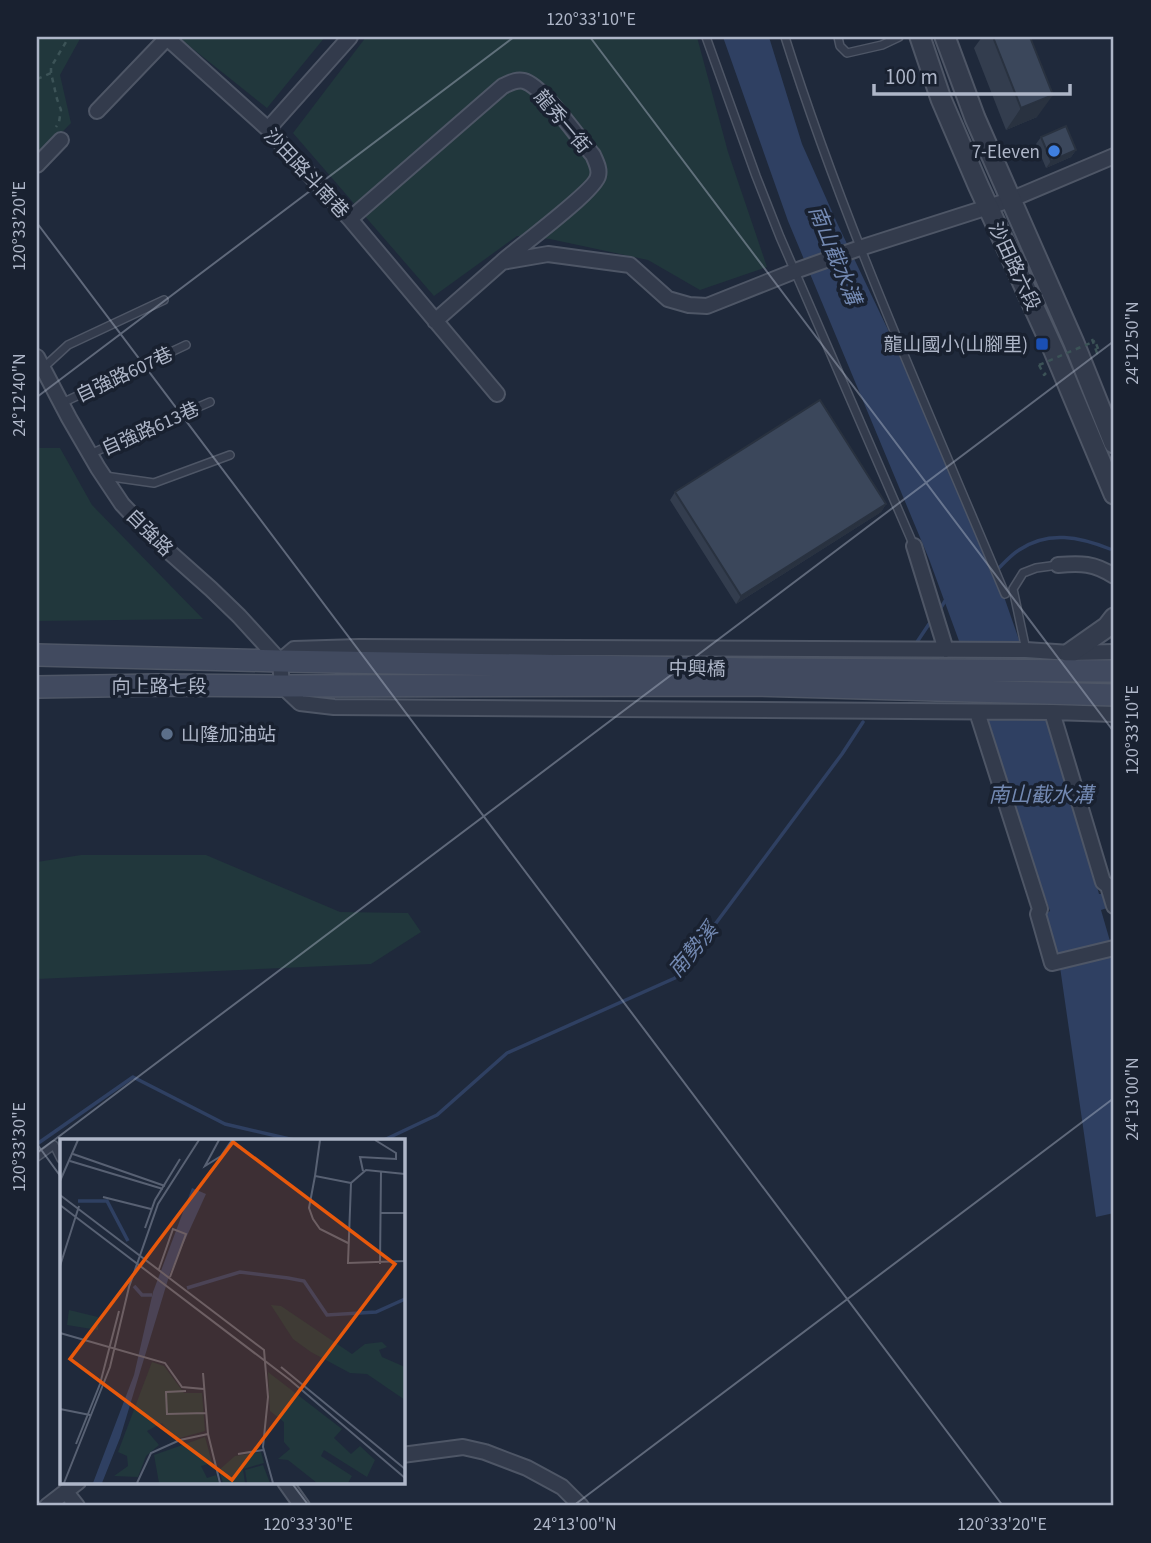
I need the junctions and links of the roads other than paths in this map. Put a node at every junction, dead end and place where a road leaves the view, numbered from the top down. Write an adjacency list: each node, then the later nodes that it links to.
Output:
1 (167, 37): 9 (street); 10 (street, 沙田路斗南巷)
2 (350, 37): 10 (street)
3 (706, 37): 19 (lane)
4 (785, 37): 17 (lane)
5 (838, 37): 6 (lane)
6 (899, 37)
7 (920, 37): 15 (street, 沙田路六段)
8 (945, 37): 14 (street, 沙田路六段)
9 (97, 111)
10 (268, 129): 16 (street, 沙田路斗南巷)
11 (55, 138): 13 (street)
12 (1114, 156): 14 (street)
13 (37, 165)
14 (1010, 200): 15 (street); 27 (street, 沙田路六段)
15 (988, 207): 17 (street); 31 (street, 沙田路六段)
16 (350, 219): 18 (street, 龍秀一街); 21 (street, 沙田路斗南巷)
17 (860, 248): 19 (street); 35 (lane)
18 (502, 262): 19 (street); 21 (street)
19 (795, 271): 32 (lane)
20 (164, 300): 23 (lane)
21 (435, 321): 24 (street, 沙田路斗南巷)
22 (186, 345): 26 (lane, 自強路607巷)
23 (40, 363): 26 (street, 自強路)
24 (497, 394)
25 (209, 402): 28 (lane, 自強路613巷)
26 (61, 404): 28 (street, 自強路)
27 (1114, 443)
28 (90, 454): 30 (street, 自強路)
29 (230, 455): 30 (lane)
30 (104, 476): 42 (street, 自強路)
31 (1114, 494)
32 (914, 546): 37 (street)
33 (1058, 565): 34 (street); 38 (lane)
34 (1114, 576)
35 (1005, 594)
36 (1114, 618): 40 (street)
37 (946, 649): 38 (street); 42 (street)
38 (1026, 650): 40 (street)
39 (1114, 652): 40 (street)
40 (1070, 653)
41 (37, 655): 42 (main road, 向上路七段)
42 (280, 661): 43 (main road, 中興橋); 45 (street)
43 (1114, 671)
44 (37, 687): 45 (main road, 向上路七段)
45 (282, 687): 46 (main road, 中興橋); 47 (street)
46 (1114, 695)
47 (977, 712): 48 (street); 51 (street)
48 (1052, 712): 49 (street); 50 (street)
49 (1114, 714)
50 (1114, 906)
51 (1114, 948)
52 (37, 1157): 53 (lane)
53 (60, 1157)
54 (404, 1455): 61 (street)
55 (76, 1484): 57 (street)
56 (286, 1484): 60 (street)
57 (66, 1492): 58 (street); 59 (street)
58 (47, 1506)
59 (77, 1506)
60 (302, 1506)
61 (582, 1506)

